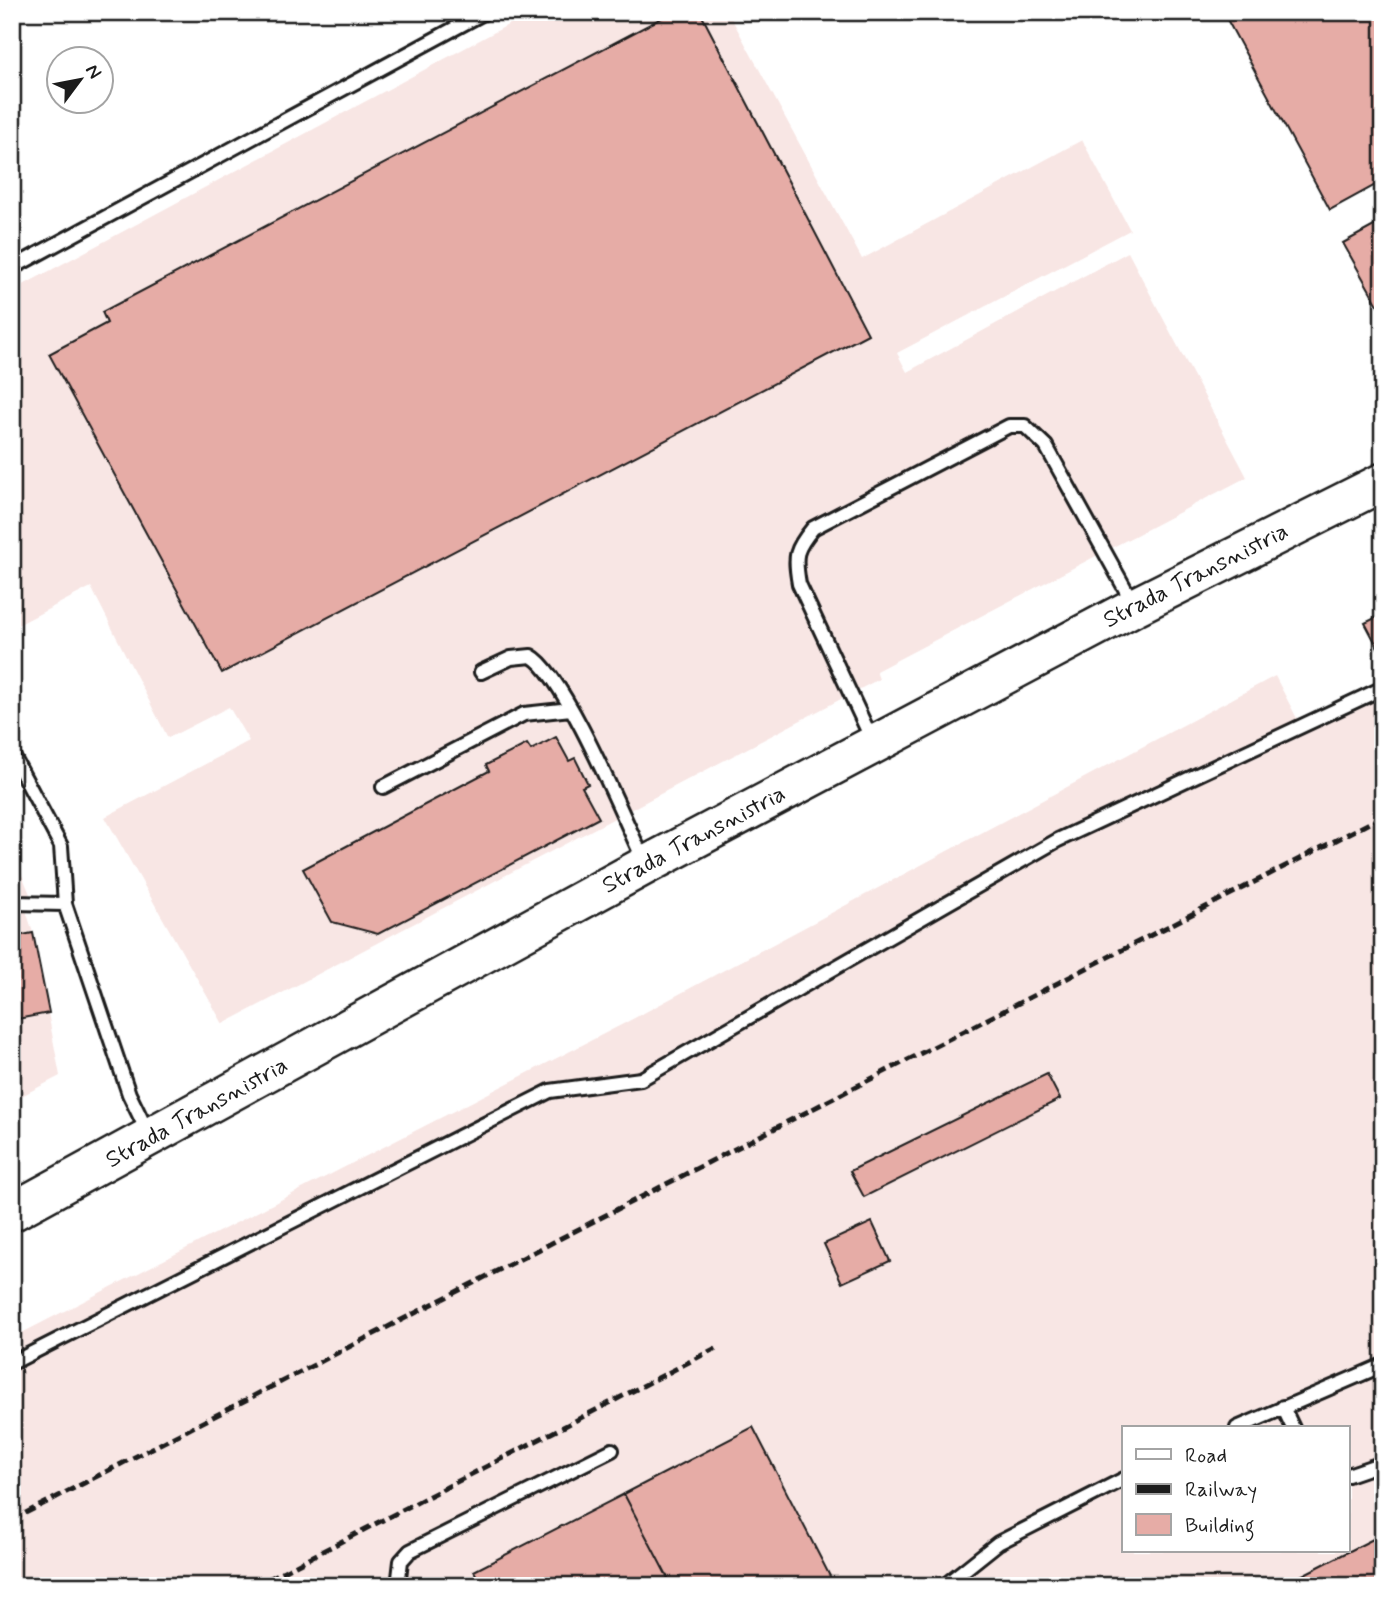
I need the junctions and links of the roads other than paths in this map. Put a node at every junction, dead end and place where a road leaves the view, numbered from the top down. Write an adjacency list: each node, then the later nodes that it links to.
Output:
1 (485, 12): 2 (lane)
2 (12, 268)
3 (1383, 482): 4 (street, Strada Transnistria)
4 (1134, 607): 8 (street, Strada Transnistria); 8 (lane)
5 (481, 672): 7 (lane)
6 (1383, 688): 16 (lane)
7 (571, 709): 10 (lane); 11 (lane)
8 (874, 744): 11 (street, Strada Transnistria)
9 (12, 754): 13 (lane)
10 (383, 787)
11 (646, 865): 14 (street, Strada Transnistria)
12 (12, 903): 13 (lane)
13 (65, 904): 14 (lane)
14 (151, 1138): 15 (street, Strada Transnistria)
15 (12, 1212)
16 (12, 1363)
17 (1383, 1365): 18 (lane)
18 (1283, 1407): 19 (lane); 20 (lane)
19 (1241, 1426)
20 (1292, 1426)
21 (612, 1450): 25 (lane)
22 (1383, 1463): 23 (lane)
23 (1350, 1474)
24 (1122, 1480): 26 (lane)
25 (398, 1586)
26 (944, 1586)

